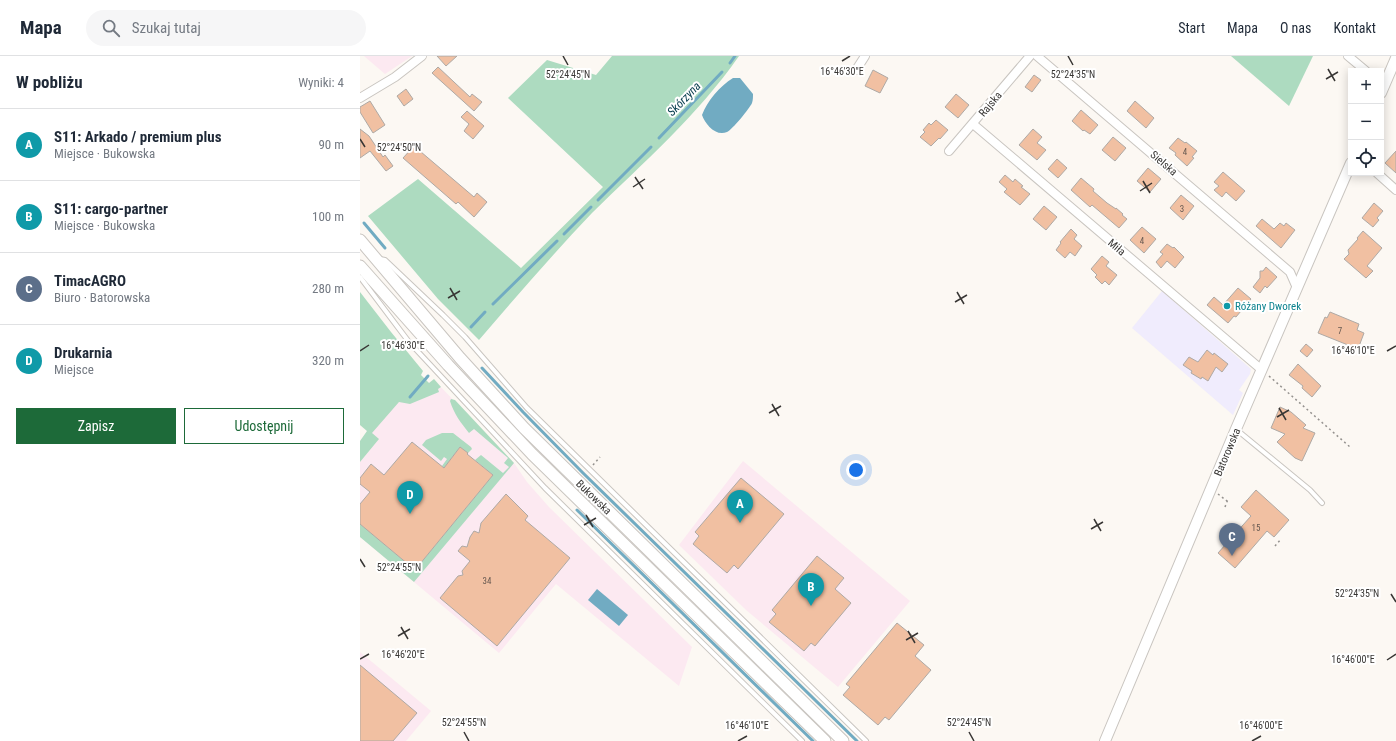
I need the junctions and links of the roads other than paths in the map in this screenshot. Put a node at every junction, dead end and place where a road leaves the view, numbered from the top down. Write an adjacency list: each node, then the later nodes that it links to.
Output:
1 (422, 56): 10 (street)
2 (865, 56): 8 (street)
3 (1030, 56): 11 (street, Rajska)
4 (1038, 56): 20 (street, Sielska)
5 (1348, 56): 7 (street)
6 (1396, 58): 9 (street)
7 (1362, 68)
8 (856, 70)
9 (1384, 84)
10 (360, 98)
11 (972, 124): 12 (street, Rajska); 23 (street, Miła)
12 (949, 151)
13 (1348, 170): 19 (street, Batorowska)
14 (1380, 176): 15 (street)
15 (1396, 190)
16 (360, 240): 17 (main road, Bukowska)
17 (375, 258): 28 (main road, Bukowska); 29 (lane)
18 (360, 266): 27 (main road, Bukowska)
19 (1305, 269): 20 (street); 22 (street, Batorowska)
20 (1290, 272): 22 (street, Sielska)
21 (360, 277): 26 (lane)
22 (1297, 288): 23 (street, Batorowska)
23 (1262, 370): 24 (street, Batorowska)
24 (1236, 429): 25 (lane); 30 (street, Batorowska)
25 (1322, 503)
26 (802, 741)
27 (825, 741)
28 (843, 741)
29 (866, 741)
30 (1105, 741)

